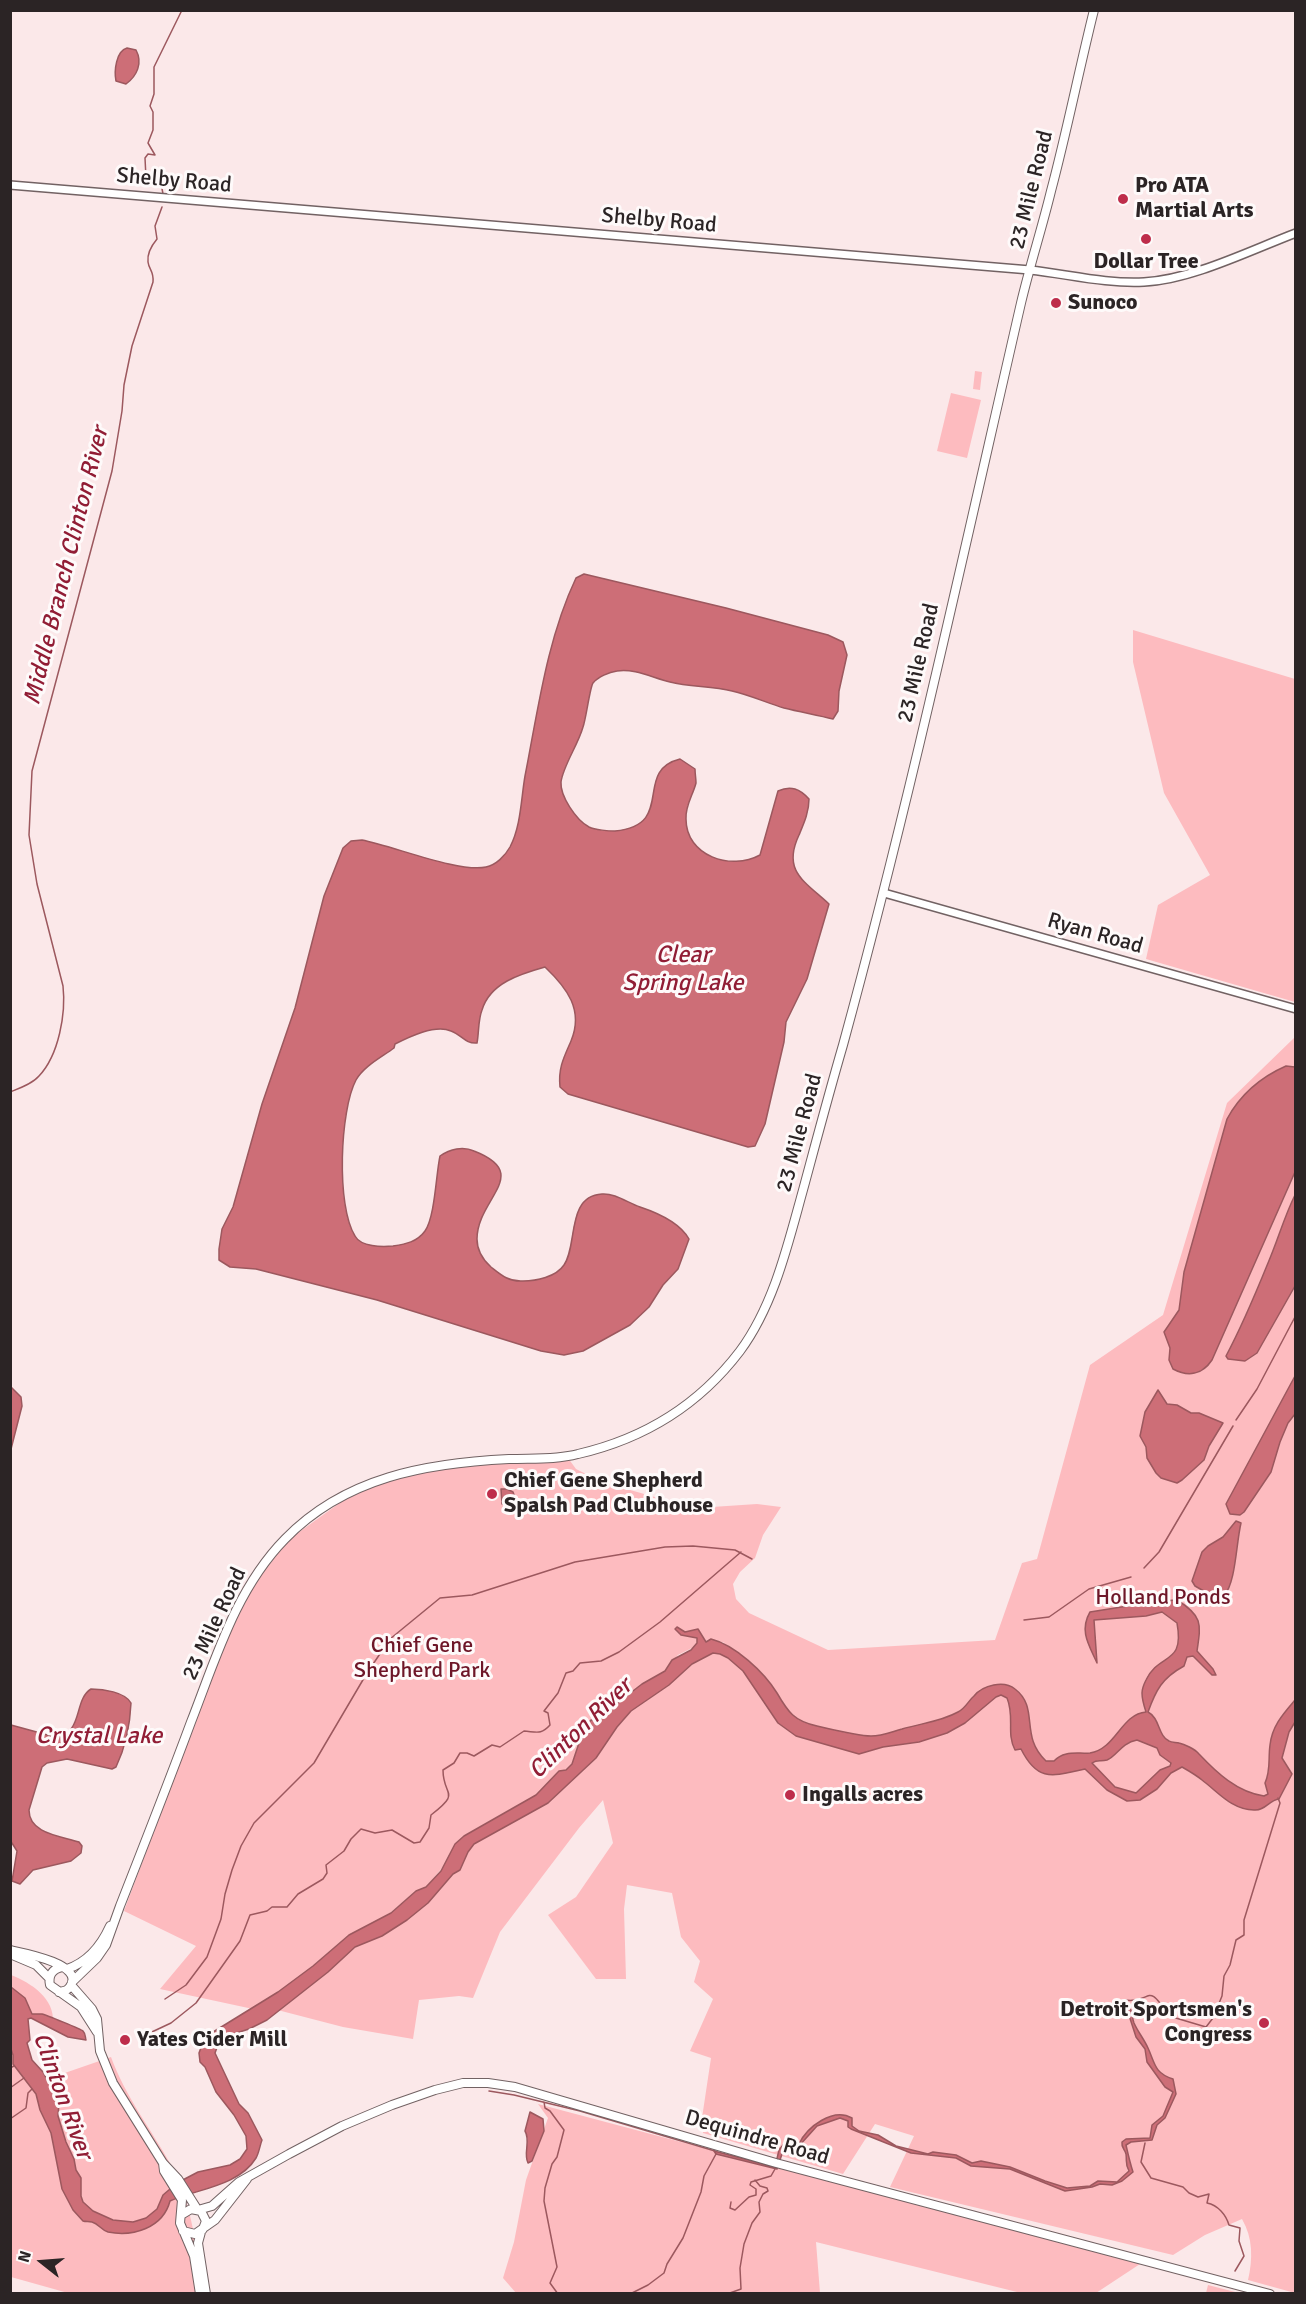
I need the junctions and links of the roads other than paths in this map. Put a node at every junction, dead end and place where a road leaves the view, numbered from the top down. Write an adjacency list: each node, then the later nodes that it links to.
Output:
1 (1094, 10): 4 (main road, 23 Mile Road)
2 (10, 184): 4 (street, Shelby Road)
3 (1296, 232): 4 (street, Shelby Road)
4 (1030, 270): 5 (main road, 23 Mile Road)
5 (884, 893): 6 (street, Ryan Road); 7 (main road, 23 Mile Road)
6 (1296, 1010)
7 (113, 1923): 9 (main road, 23 Mile Road); 11 (main road, 23 Mile Road)
8 (10, 1952): 9 (main road); 10 (main road)
9 (64, 1968): 10 (main road); 11 (main road)
10 (49, 1978): 12 (main road)
11 (72, 1983): 12 (main road); 13 (main road)
12 (59, 1992): 13 (main road)
13 (97, 2032): 15 (main road)
14 (248, 2178): 16 (main road, Dequindre Road); 19 (main road, Dequindre Road); 22 (main road, Dequindre Road)
15 (186, 2199): 16 (main road); 17 (main road)
16 (198, 2210): 17 (main road); 19 (main road)
17 (181, 2215): 18 (main road)
18 (183, 2231): 19 (main road); 20 (main road)
19 (202, 2231): 21 (main road)
20 (200, 2294)
21 (206, 2294)
22 (1270, 2294)

